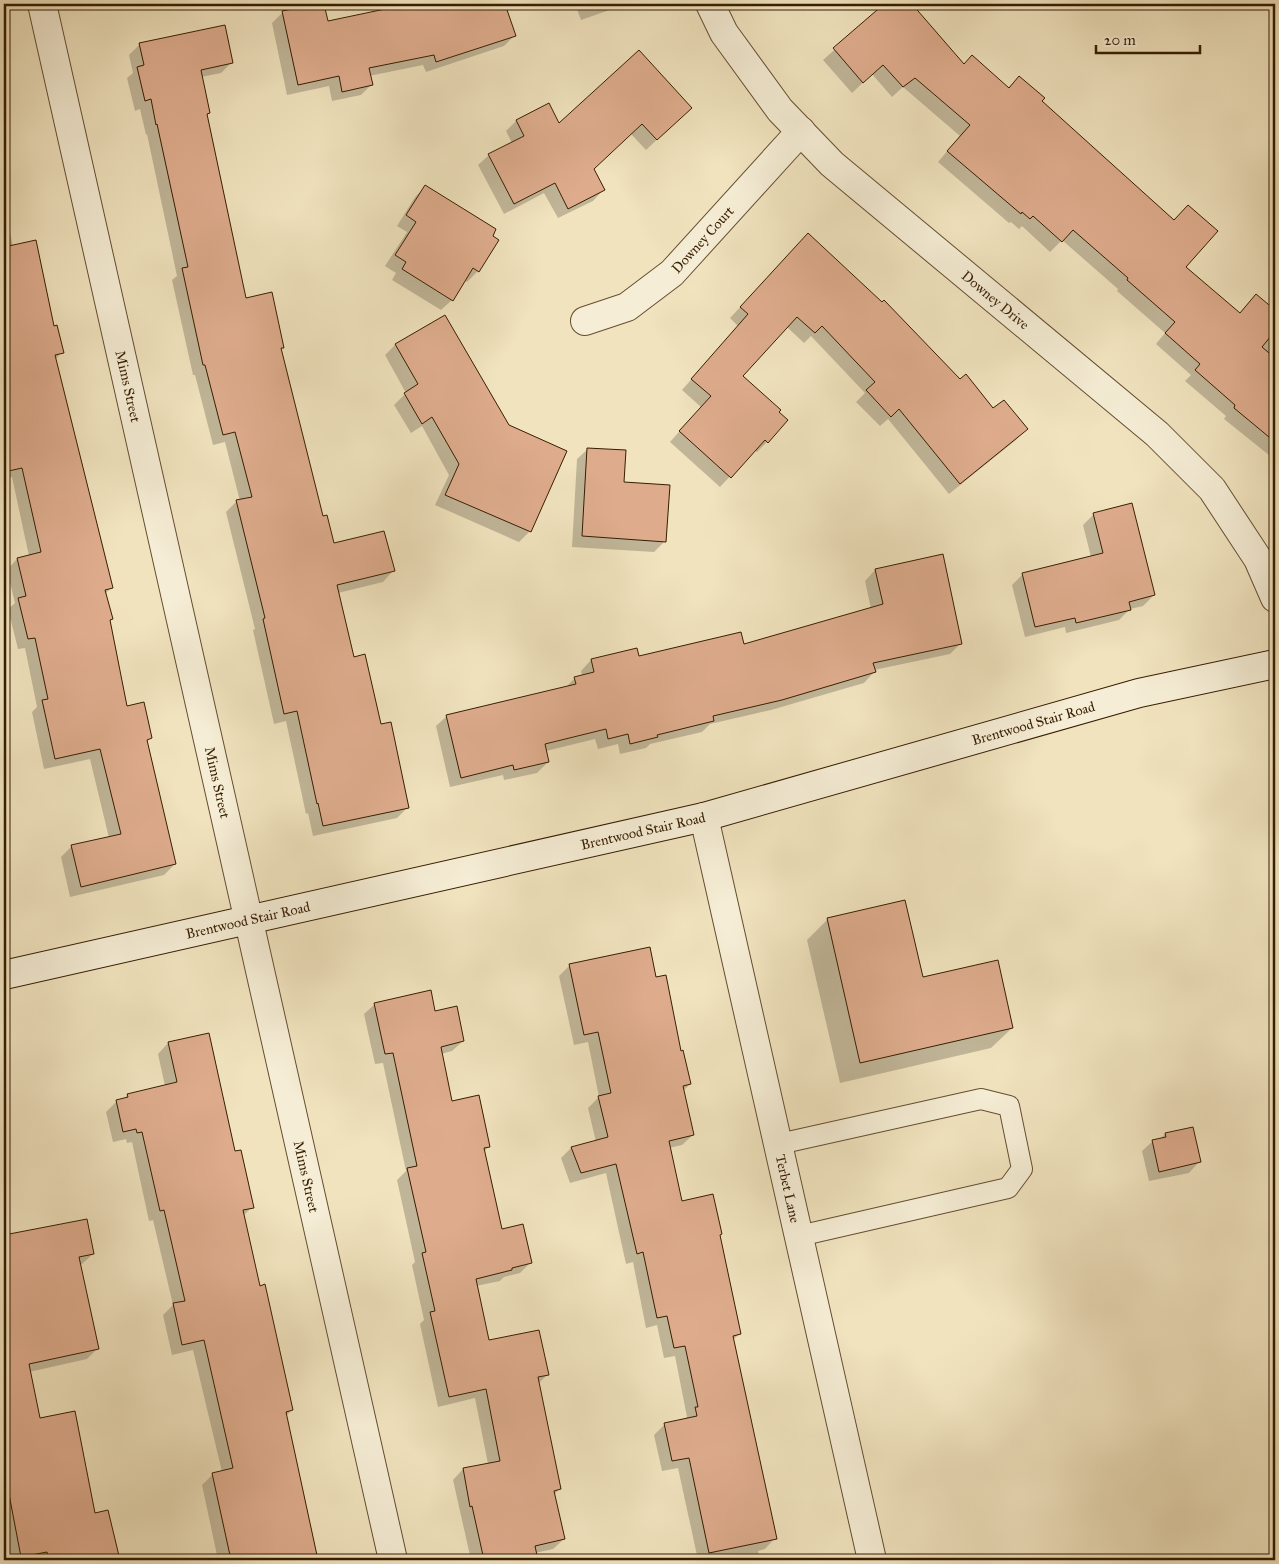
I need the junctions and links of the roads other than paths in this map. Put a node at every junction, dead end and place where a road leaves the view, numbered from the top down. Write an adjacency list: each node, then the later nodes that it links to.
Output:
1 (42, 4): 8 (street, Mims Street)
2 (710, 4): 3 (street, Downey Drive)
3 (801, 132): 4 (street, Downey Court); 5 (street, Downey Drive)
4 (585, 321)
5 (1275, 598)
6 (1275, 664): 7 (street, Brentwood Stair Road)
7 (704, 817): 8 (street, Brentwood Stair Road); 10 (street, Terbet Lane)
8 (248, 919): 9 (street, Brentwood Stair Road); 12 (street, Mims Street)
9 (4, 975)
10 (778, 1144): 11 (street, Terbet Lane); 11 (lane)
11 (799, 1236): 13 (street, Terbet Lane)
12 (393, 1560)
13 (872, 1560)

